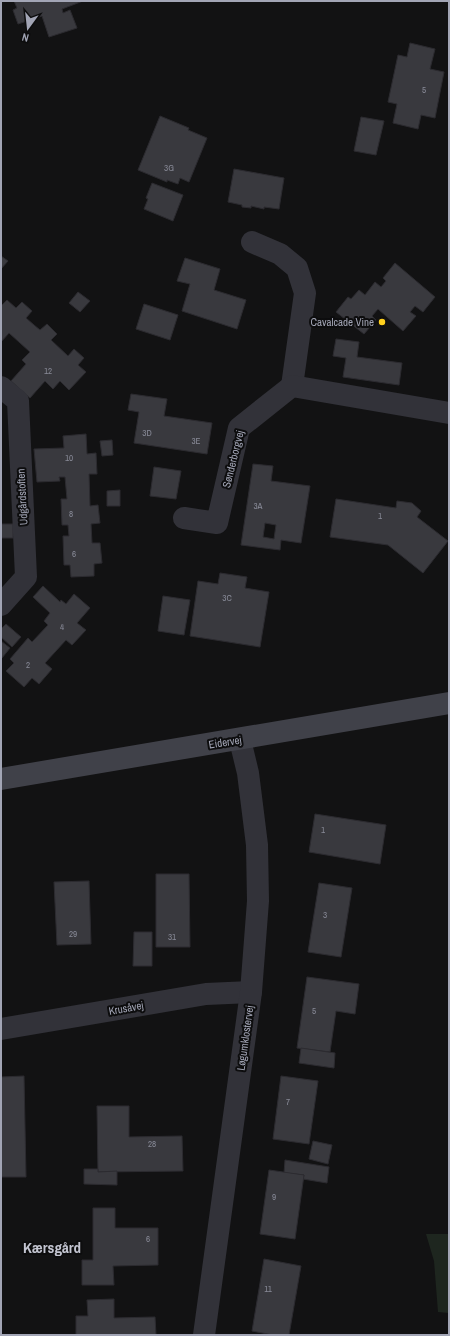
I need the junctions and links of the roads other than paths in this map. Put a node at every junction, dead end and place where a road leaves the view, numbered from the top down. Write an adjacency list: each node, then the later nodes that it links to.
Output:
1 (252, 242): 3 (street)
2 (1, 386): 6 (street, Udgårdstoften)
3 (292, 386): 4 (street); 5 (street, Sønderborgvej)
4 (449, 413)
5 (184, 518)
6 (1, 605)
7 (449, 703): 8 (street, Eidervej)
8 (240, 740): 9 (street, Eidervej); 10 (street, Løgumklostervej)
9 (1, 779)
10 (251, 992): 11 (street, Krusåvej); 12 (street, Løgumklostervej)
11 (1, 1029)
12 (204, 1335)

